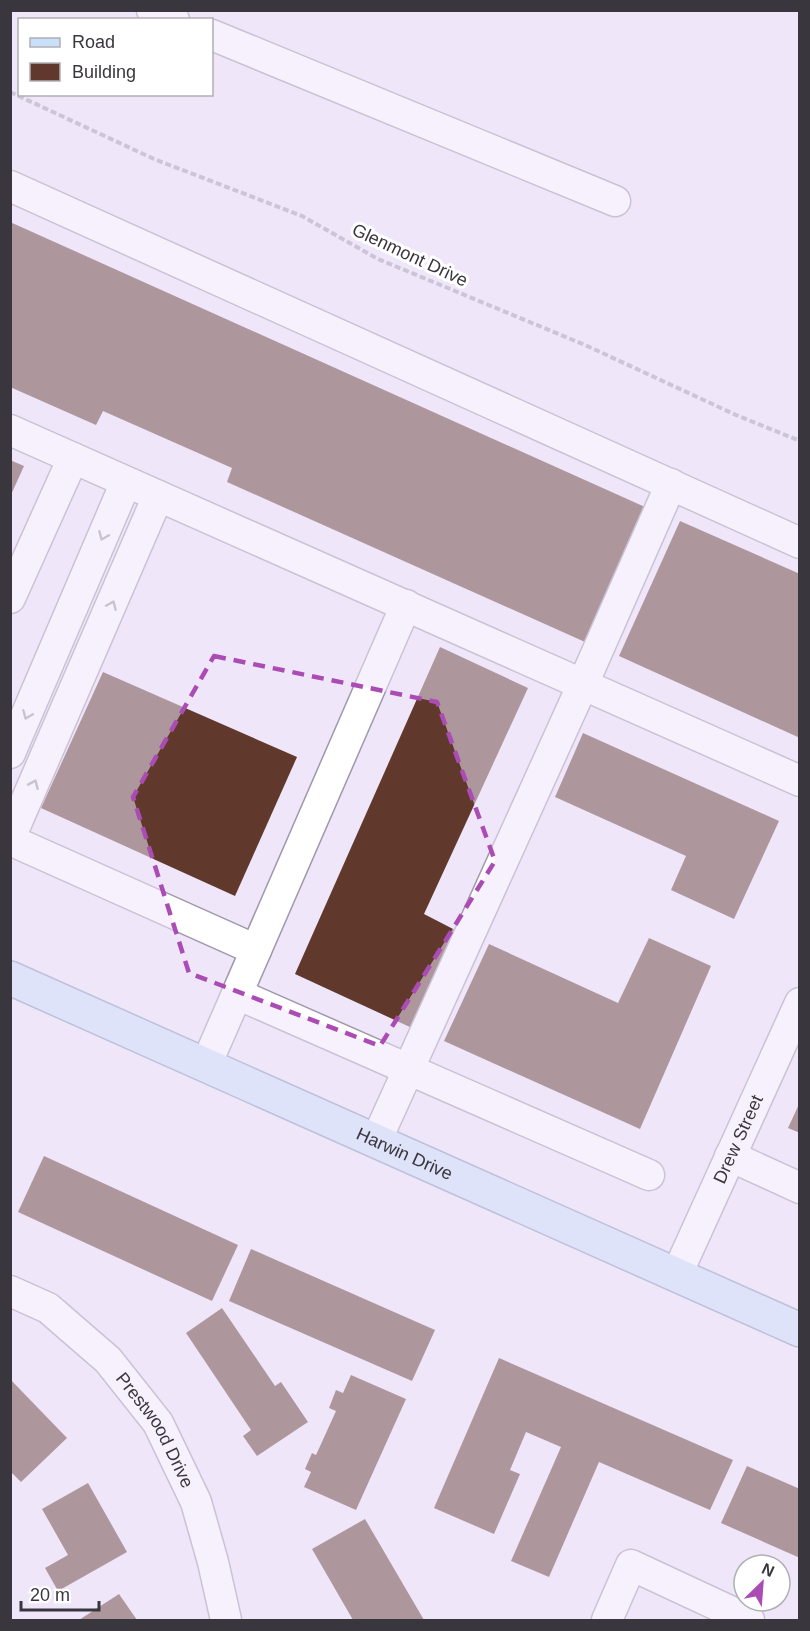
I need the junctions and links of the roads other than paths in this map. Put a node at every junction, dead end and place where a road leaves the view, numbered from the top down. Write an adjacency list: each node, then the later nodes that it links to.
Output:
1 (153, 10): 2 (street)
2 (170, 18)
3 (213, 35): 5 (street)
4 (10, 186): 9 (street)
5 (615, 201)
6 (10, 430): 7 (street)
7 (73, 458): 8 (street); 12 (street)
8 (126, 482): 10 (street); 15 (street, one-way to 15)
9 (670, 484): 11 (street); 14 (street)
10 (158, 496): 13 (street); 17 (street, one-way to 10)
11 (800, 543)
12 (10, 598)
13 (406, 605): 14 (street); 18 (street)
14 (583, 684): 16 (street); 23 (street)
15 (10, 753)
16 (800, 781)
17 (10, 839): 18 (street)
18 (256, 950): 20 (street)
19 (10, 978): 22 (main road, Harwin Drive)
20 (237, 994): 22 (street); 23 (street)
21 (800, 1003): 25 (street, Drew Street)
22 (206, 1065): 24 (main road, Harwin Drive)
23 (409, 1070): 24 (street); 26 (street)
24 (376, 1141): 28 (main road, Harwin Drive)
25 (730, 1156): 27 (street); 28 (street, Drew Street)
26 (649, 1174)
27 (800, 1188)
28 (677, 1274): 30 (main road, Harwin Drive)
29 (10, 1291): 31 (street, Prestwood Drive)
30 (800, 1330)
31 (226, 1620)
32 (607, 1620): 33 (street)
33 (749, 1620)

